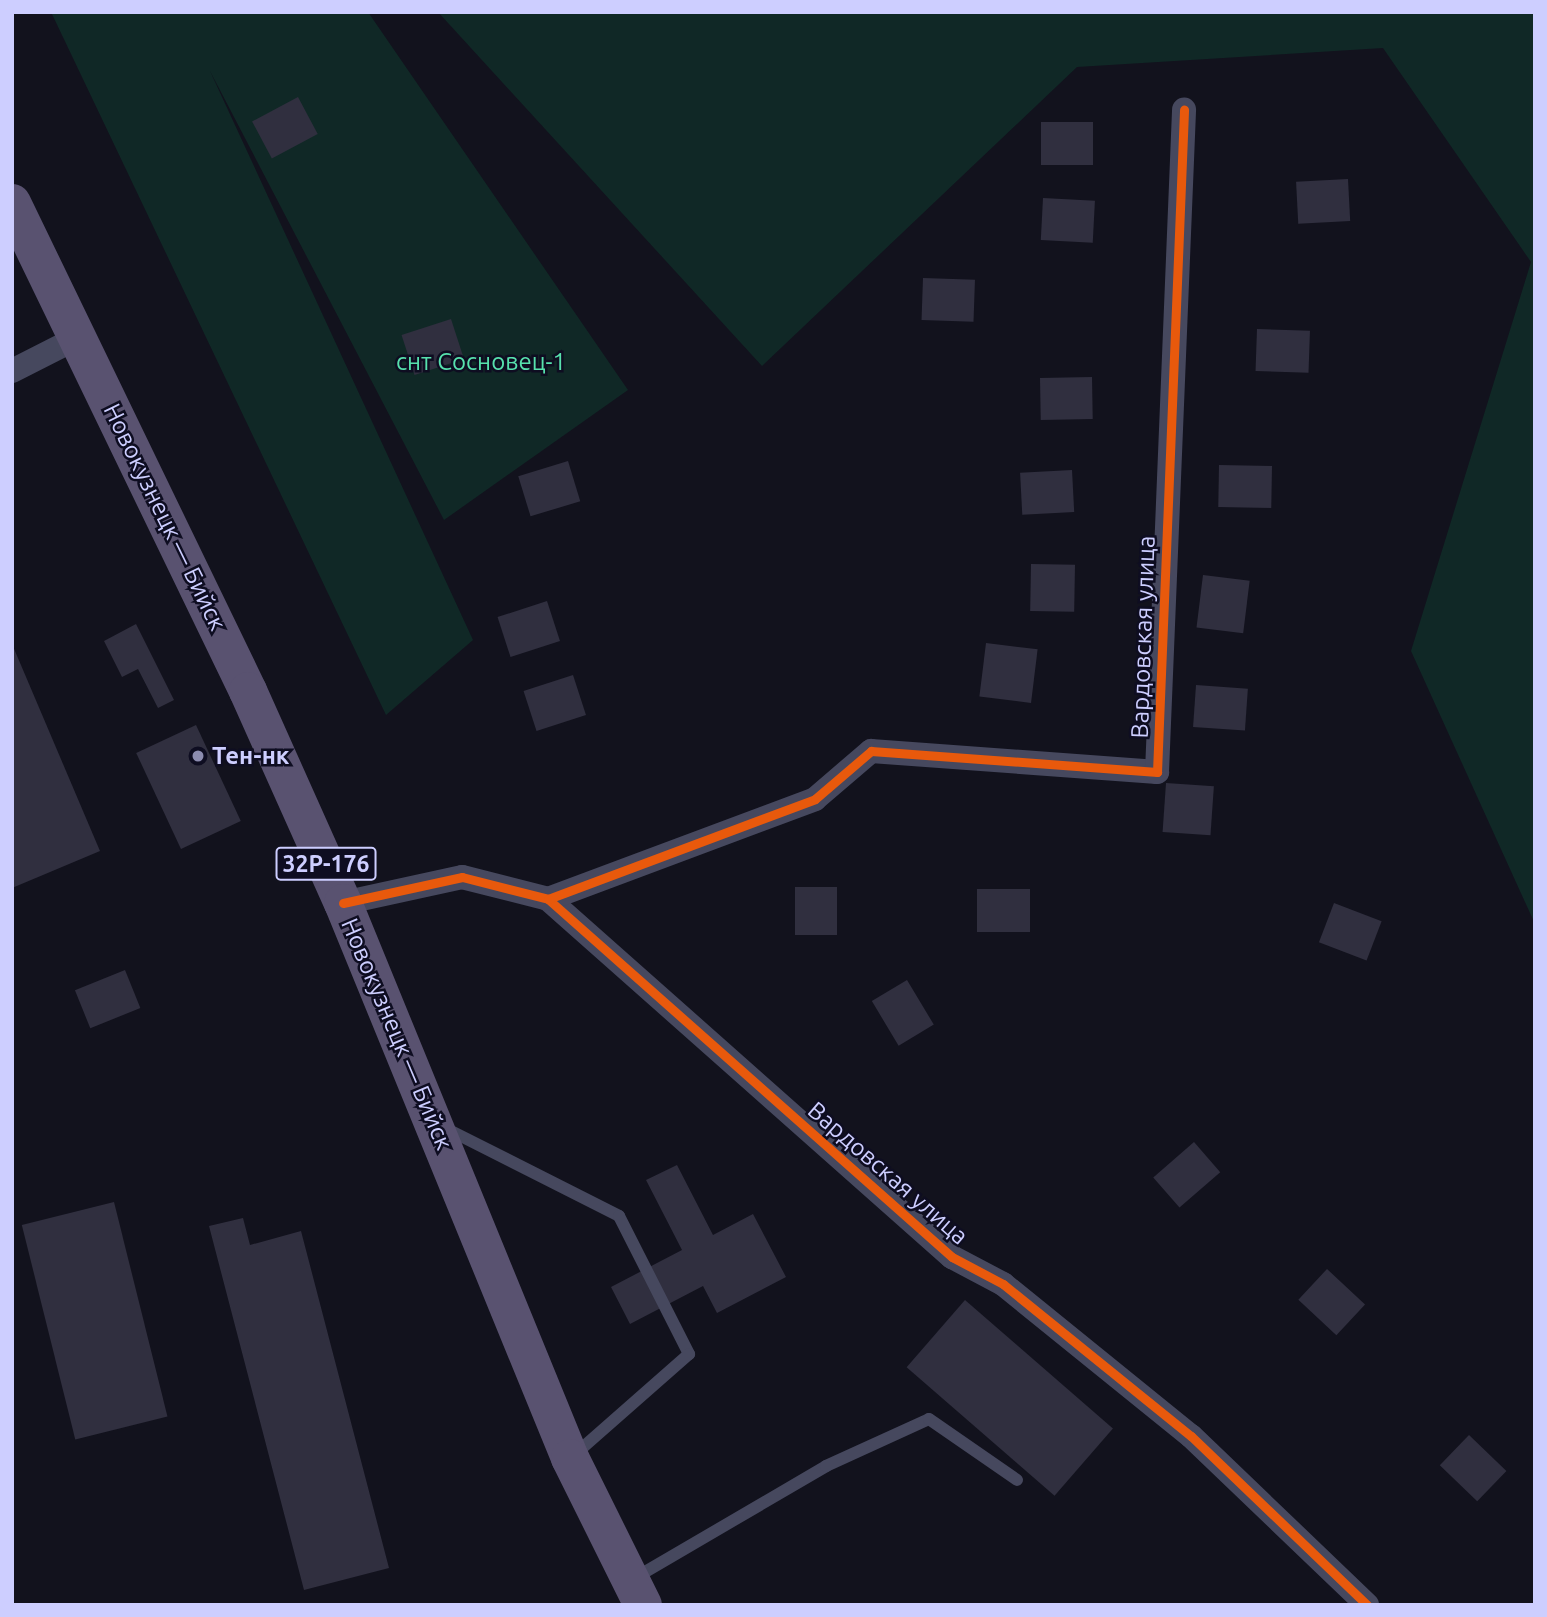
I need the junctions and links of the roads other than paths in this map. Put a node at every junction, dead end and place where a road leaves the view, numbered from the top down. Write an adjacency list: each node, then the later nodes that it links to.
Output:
1 (1184, 110): 5 (street, Вардовская улица)
2 (12, 203): 3 (main road, Новокузнецк — Бийск / 32Р-176)
3 (79, 337): 4 (street); 6 (main road, Новокузнецк — Бийск / 32Р-176)
4 (12, 371)
5 (548, 898): 6 (street, Вардовская улица); 11 (street, Вардовская улица)
6 (343, 903): 7 (main road, Новокузнецк — Бийск / 32Р-176)
7 (435, 1122): 8 (main road, Новокузнецк — Бийск / 32Р-176); 8 (lane)
8 (570, 1458): 10 (main road, Новокузнецк — Бийск / 32Р-176)
9 (1017, 1480): 10 (lane)
10 (629, 1597)
11 (1367, 1605)

